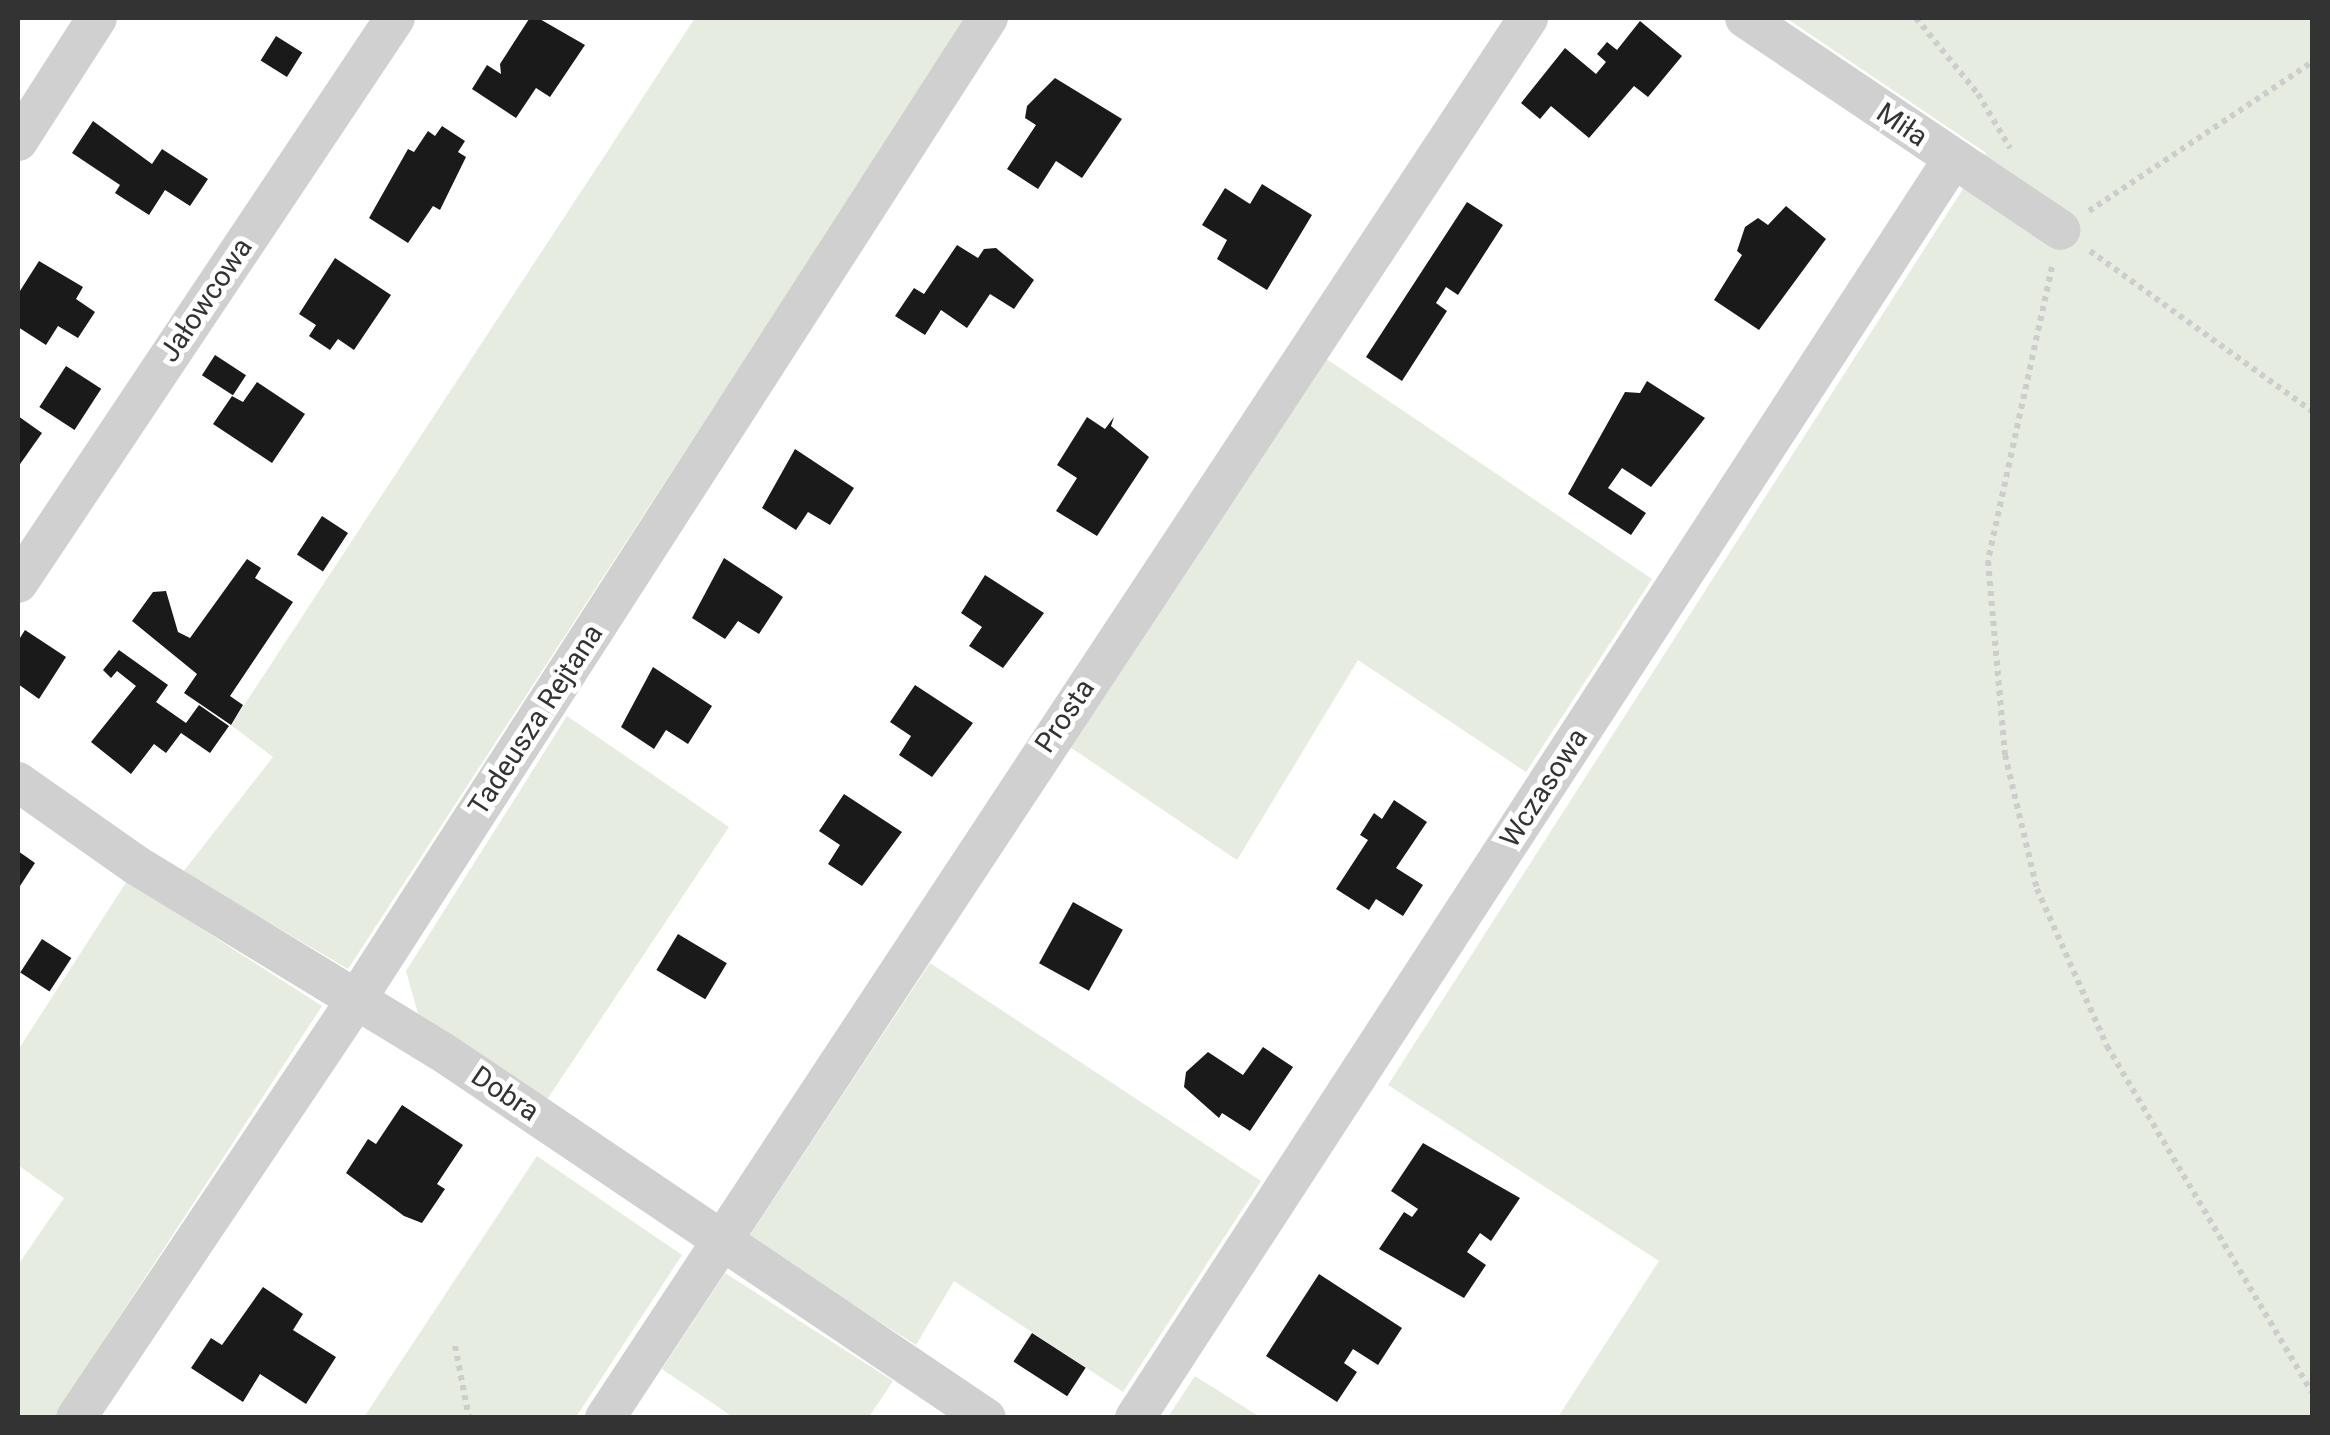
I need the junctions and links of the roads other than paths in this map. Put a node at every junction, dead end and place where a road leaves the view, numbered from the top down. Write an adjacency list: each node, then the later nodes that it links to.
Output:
1 (97, 18): 6 (street)
2 (395, 18): 9 (street, Jałowcowa)
3 (988, 18): 11 (street, Tadeusza Rejtana)
4 (1528, 18): 12 (street, Prosta)
5 (1746, 18): 7 (street, Miła)
6 (18, 141)
7 (1952, 159): 8 (street, Miła); 16 (street, Wczasowa)
8 (2060, 230)
9 (18, 583)
10 (18, 782): 11 (street, Dobra)
11 (356, 1000): 12 (street, Dobra); 13 (street, Tadeusza Rejtana)
12 (718, 1239): 14 (street, Prosta); 15 (street, Dobra)
13 (76, 1418)
14 (605, 1418)
15 (986, 1418)
16 (1135, 1418)

